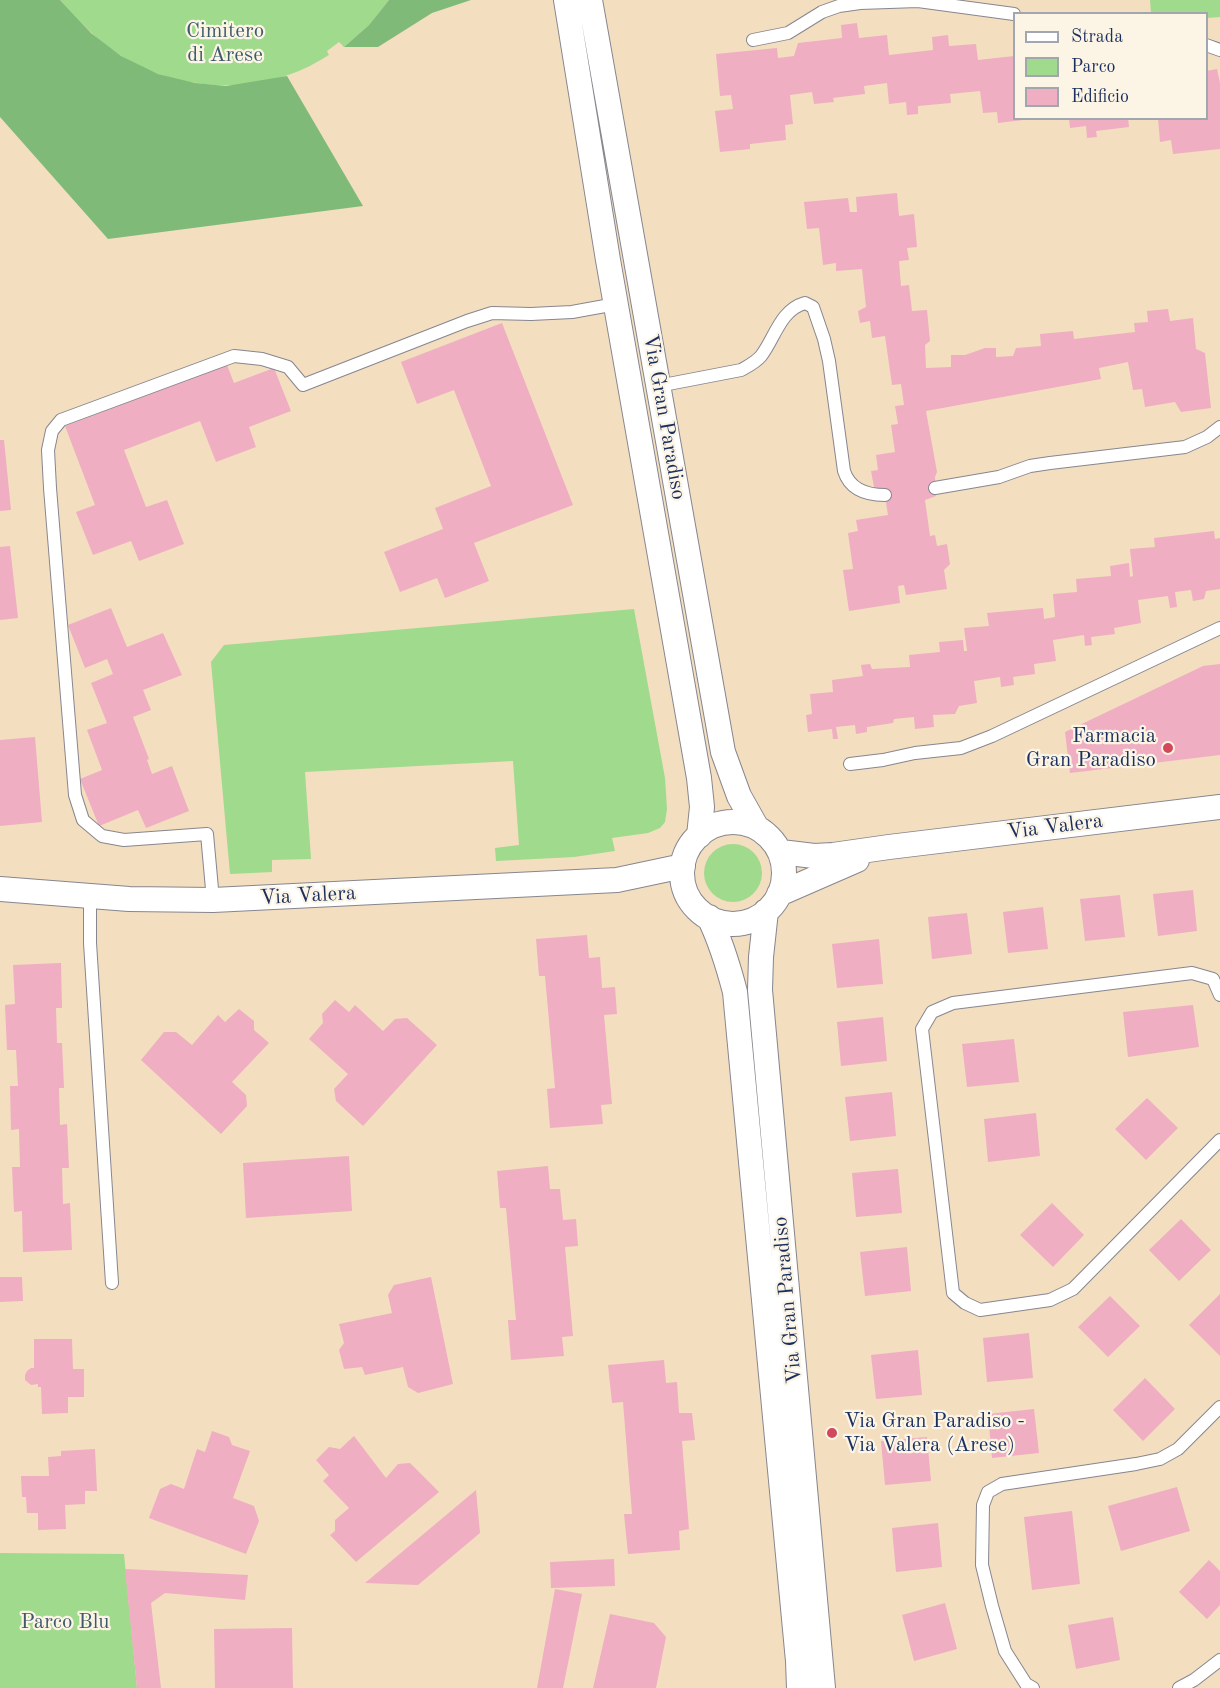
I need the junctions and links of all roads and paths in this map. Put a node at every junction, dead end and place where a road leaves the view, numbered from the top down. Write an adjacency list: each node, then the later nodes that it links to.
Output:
1 (566, 0): 5 (street, Via Gran Paradiso)
2 (590, 0): 6 (street, Via Gran Paradiso)
3 (1013, 14): 4 (lane)
4 (753, 40)
5 (616, 304): 14 (street, Via Gran Paradiso); 22 (lane)
6 (658, 386): 9 (lane); 13 (street, Via Gran Paradiso)
7 (1220, 427): 8 (lane)
8 (935, 488)
9 (885, 495)
10 (1220, 628): 11 (lane)
11 (850, 764)
12 (1220, 807): 15 (street, Via Valera)
13 (757, 828): 14 (street); 16 (street)
14 (699, 836): 17 (street)
15 (889, 847): 16 (street, Via Valera); 23 (street, Via Valera)
16 (781, 852): 23 (street)
17 (683, 866): 18 (street, Via Valera); 20 (street)
18 (617, 880): 20 (street, Via Valera); 22 (street, Via Valera)
19 (0, 889): 21 (street, Via Valera)
20 (686, 892): 24 (street)
21 (90, 897): 22 (street, Via Valera); 27 (lane)
22 (213, 900)
23 (773, 903): 24 (street); 31 (street, Via Gran Paradiso)
24 (709, 917): 30 (street, Via Gran Paradiso)
25 (1220, 995): 26 (lane)
26 (1220, 1140)
27 (112, 1283)
28 (1220, 1407): 32 (lane)
29 (1220, 1660): 33 (lane)
30 (799, 1688)
31 (823, 1688)
32 (1033, 1688)
33 (1179, 1688)

